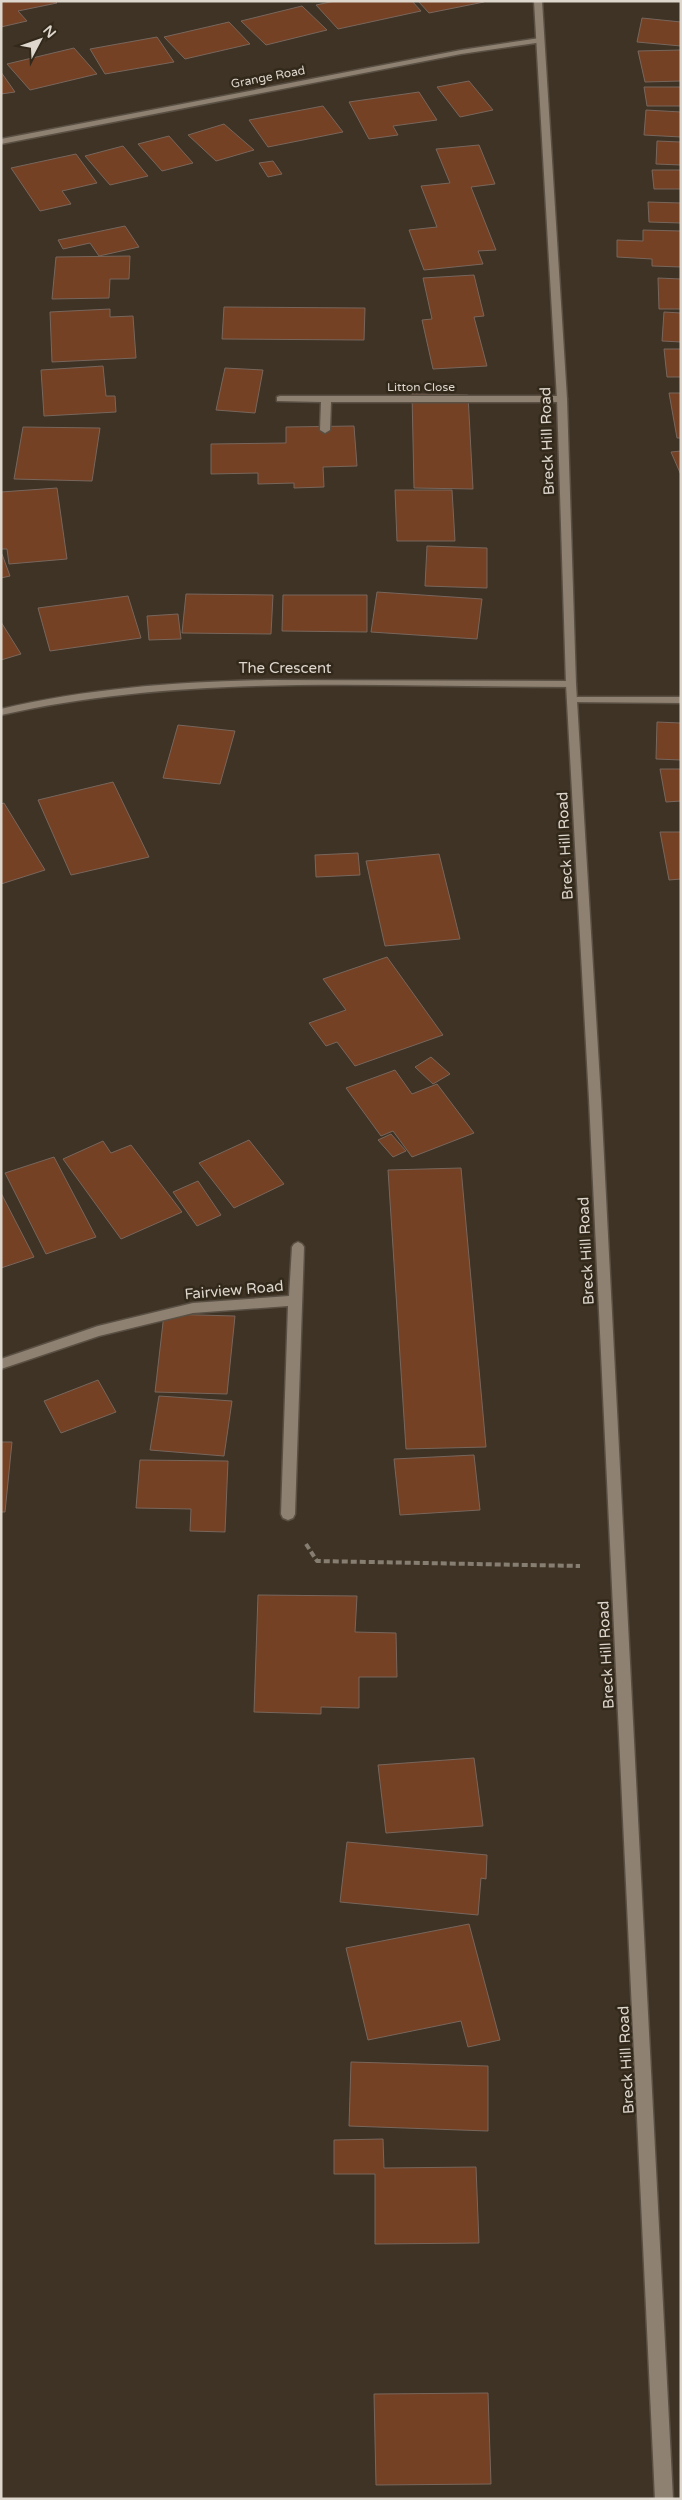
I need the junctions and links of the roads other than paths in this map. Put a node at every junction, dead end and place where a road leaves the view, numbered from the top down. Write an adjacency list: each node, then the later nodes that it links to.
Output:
1 (538, 1): 2 (street, Breck Hill Road)
2 (540, 40): 3 (street, Grange Road); 6 (street, Breck Hill Road)
3 (1, 142)
4 (280, 399): 5 (street, Litton Close)
5 (326, 399): 6 (street, Litton Close); 7 (street)
6 (562, 399): 8 (street, Breck Hill Road)
7 (325, 430)
8 (571, 684): 9 (street, Breck Hill Road); 11 (street, The Crescent)
9 (573, 700): 10 (street); 16 (street, Breck Hill Road)
10 (681, 700)
11 (1, 712)
12 (298, 1247): 13 (street)
13 (295, 1301): 14 (street, Fairview Road); 15 (street, Fairview Road)
14 (1, 1364)
15 (288, 1514)
16 (664, 2499)

